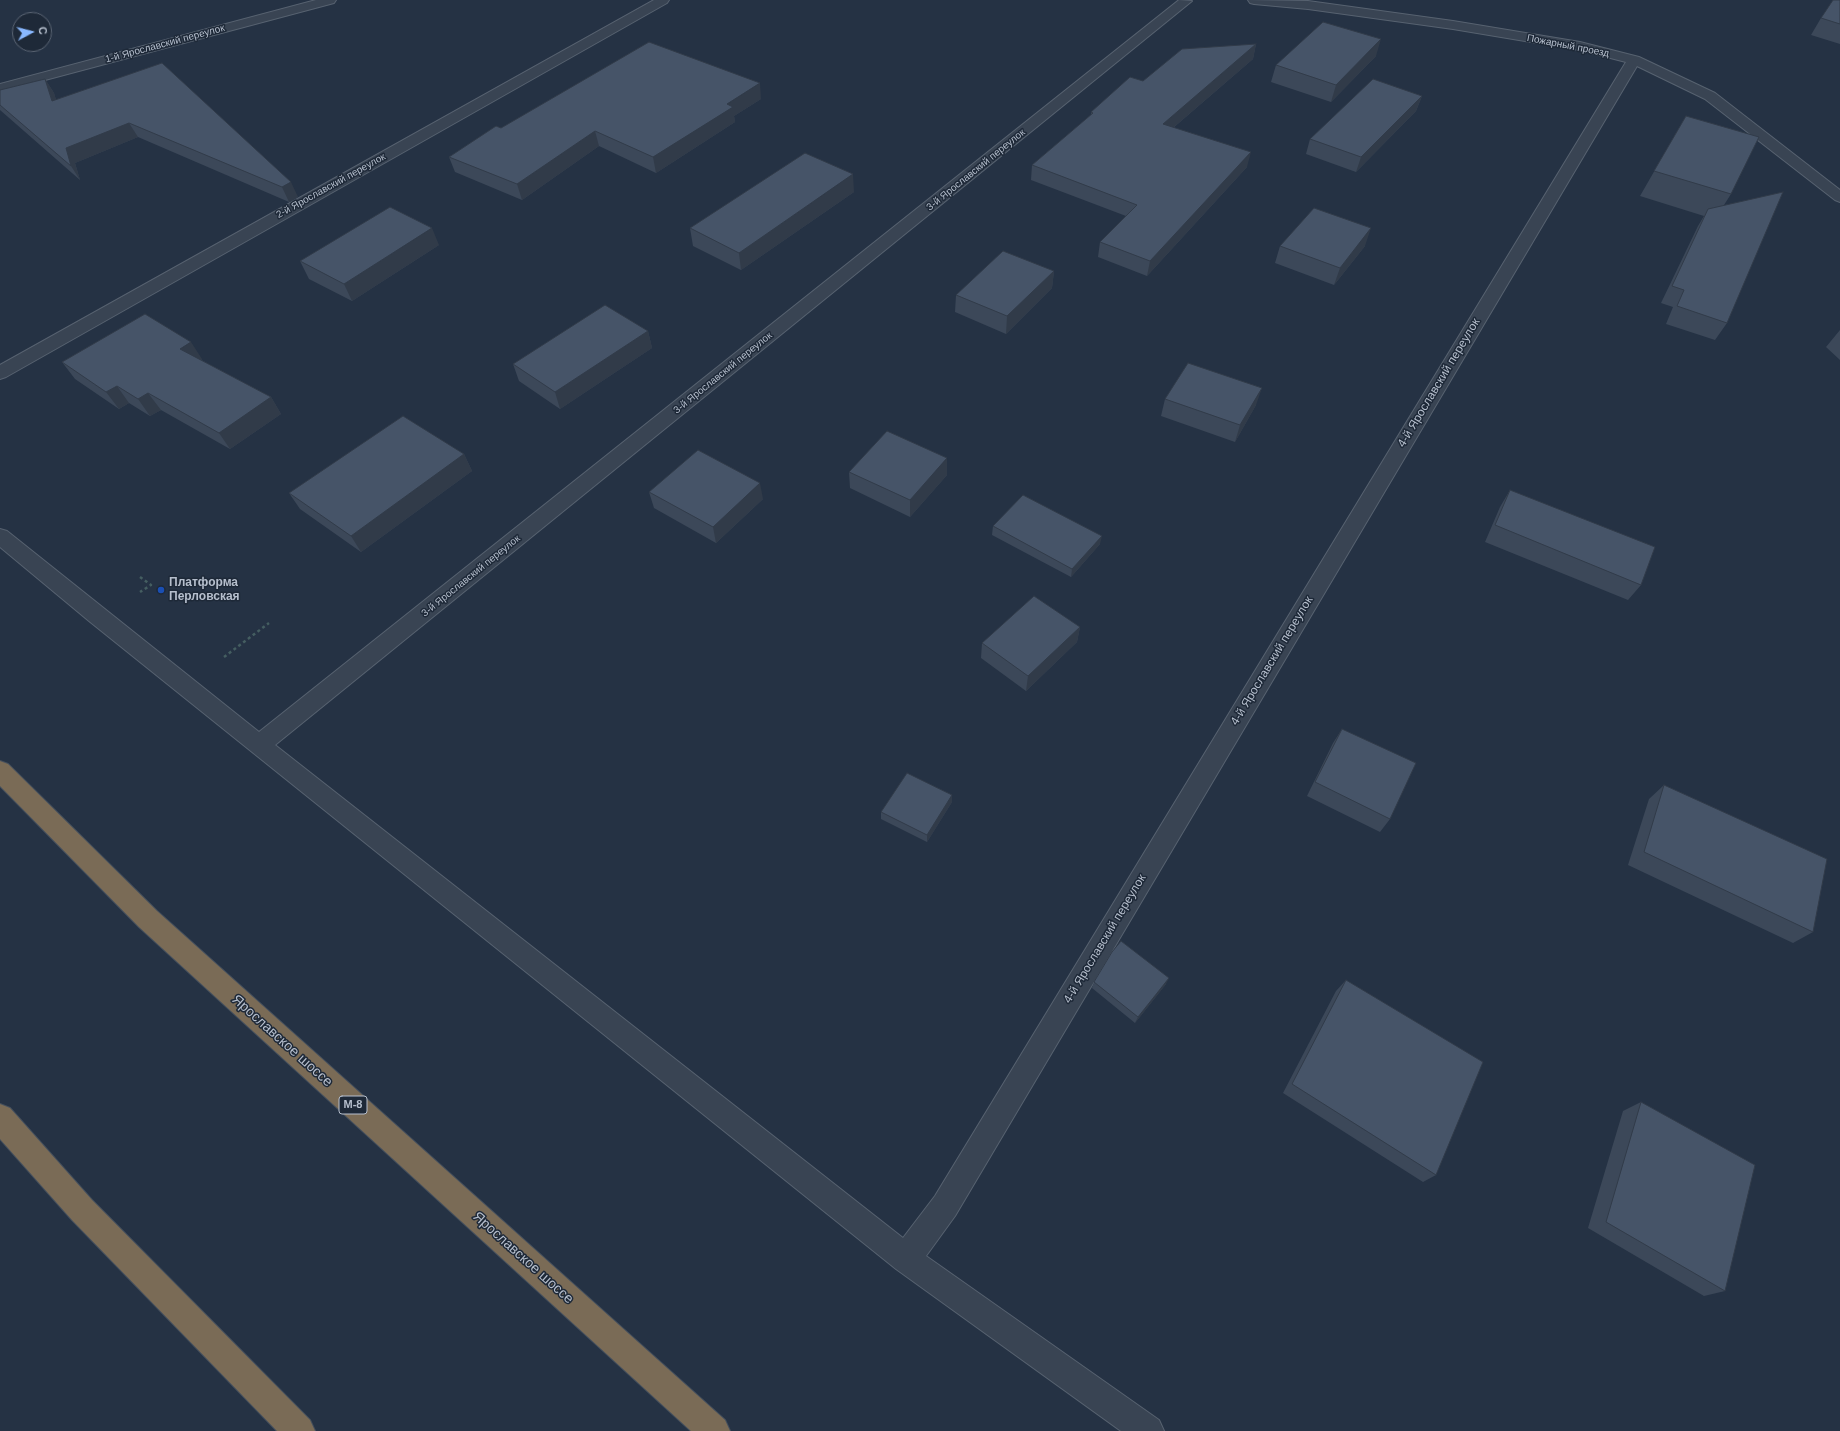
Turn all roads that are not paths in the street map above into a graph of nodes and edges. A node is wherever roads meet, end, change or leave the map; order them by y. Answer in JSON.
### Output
{"nodes":[{"id":1,"x":330,"y":0,"type":"edge"},
{"id":2,"x":663,"y":0,"type":"edge"},
{"id":3,"x":1185,"y":0,"type":"edge"},
{"id":4,"x":1254,"y":0,"type":"edge"},
{"id":5,"x":1312,"y":3,"type":"edge"},
{"id":6,"x":1634,"y":60,"type":"junction"},
{"id":7,"x":0,"y":88,"type":"edge"},
{"id":8,"x":1840,"y":198,"type":"edge"},
{"id":9,"x":0,"y":373,"type":"edge"},
{"id":10,"x":0,"y":536,"type":"edge"},
{"id":11,"x":260,"y":744,"type":"junction"},
{"id":12,"x":0,"y":771,"type":"edge"},
{"id":13,"x":0,"y":1118,"type":"edge"},
{"id":14,"x":906,"y":1259,"type":"junction"},
{"id":15,"x":299,"y":1431,"type":"edge"},
{"id":16,"x":714,"y":1431,"type":"edge"},
{"id":17,"x":1148,"y":1431,"type":"edge"}],
"edges":[{"from":1,"to":7,"type":"street","name":"1-й Ярославский переулок"},
{"from":2,"to":9,"type":"street","name":"2-й Ярославский переулок"},
{"from":3,"to":11,"type":"street","name":"3-й Ярославский переулок"},
{"from":4,"to":5,"type":"street","name":"Пожарный проезд"},
{"from":5,"to":6,"type":"street","name":"Пожарный проезд"},
{"from":6,"to":8,"type":"street","name":"Пожарный проезд"},
{"from":6,"to":14,"type":"street","name":"4-й Ярославский переулок"},
{"from":10,"to":11,"type":"street"},
{"from":11,"to":14,"type":"street"},
{"from":12,"to":16,"type":"highway","name":"Ярославское шоссе","number":"М-8"},
{"from":13,"to":15,"type":"highway"},
{"from":14,"to":17,"type":"street"}]}
